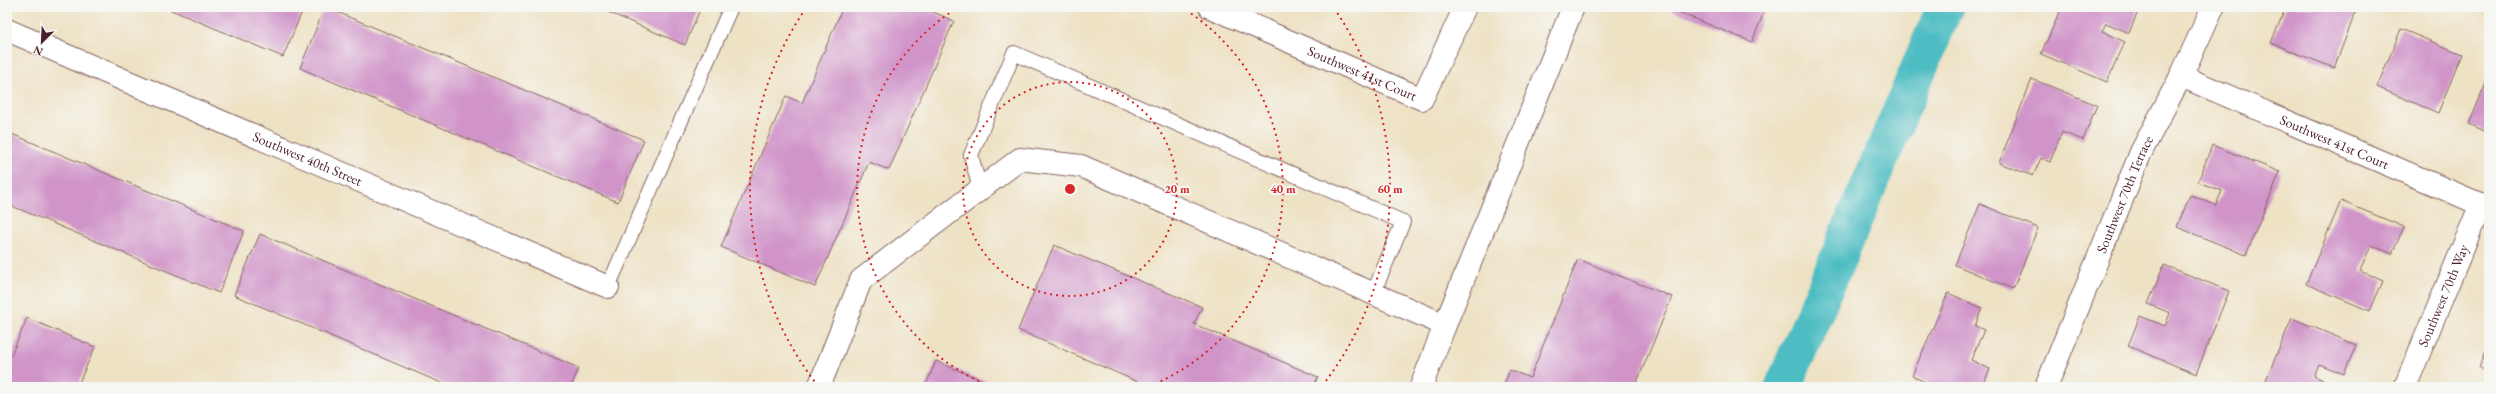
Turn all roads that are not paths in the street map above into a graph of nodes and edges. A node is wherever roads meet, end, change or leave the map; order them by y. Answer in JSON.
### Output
{"nodes":[{"id":1,"x":731,"y":7,"type":"edge"},
{"id":2,"x":1210,"y":7,"type":"edge"},
{"id":3,"x":1465,"y":7,"type":"edge"},
{"id":4,"x":1573,"y":7,"type":"edge"},
{"id":5,"x":2213,"y":7,"type":"edge"},
{"id":6,"x":7,"y":30,"type":"edge"},
{"id":7,"x":2181,"y":76,"type":"junction"},
{"id":8,"x":980,"y":189,"type":"junction"},
{"id":9,"x":2485,"y":206,"type":"edge"},
{"id":10,"x":608,"y":287,"type":"joint"},
{"id":11,"x":1373,"y":294,"type":"junction"},
{"id":12,"x":1445,"y":325,"type":"junction"},
{"id":13,"x":819,"y":387,"type":"edge"},
{"id":14,"x":1421,"y":387,"type":"edge"},
{"id":15,"x":2046,"y":387,"type":"edge"},
{"id":16,"x":2405,"y":387,"type":"edge"}],
"edges":[{"from":1,"to":10,"type":"lane"},
{"from":2,"to":3,"type":"street","name":"Southwest 41st Court"},
{"from":4,"to":12,"type":"street"},
{"from":5,"to":7,"type":"street","name":"Southwest 70th Terrace"},
{"from":6,"to":10,"type":"street","name":"Southwest 40th Street"},
{"from":7,"to":9,"type":"street","name":"Southwest 41st Court"},
{"from":7,"to":15,"type":"street","name":"Southwest 70th Terrace"},
{"from":8,"to":11,"type":"street"},
{"from":8,"to":11,"type":"lane"},
{"from":8,"to":13,"type":"street"},
{"from":9,"to":16,"type":"street","name":"Southwest 70th Way"},
{"from":11,"to":12,"type":"street"},
{"from":12,"to":14,"type":"street"}]}
